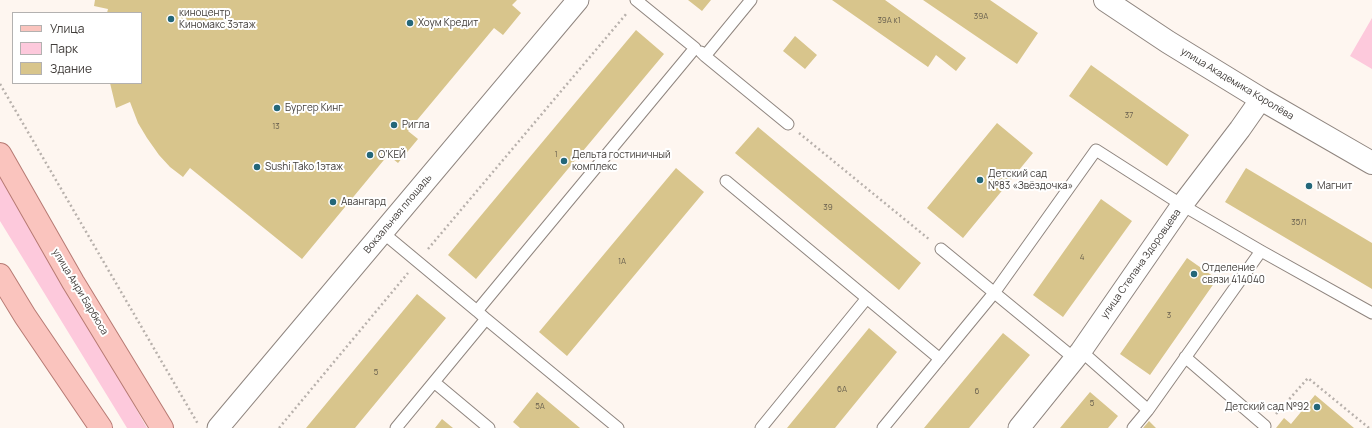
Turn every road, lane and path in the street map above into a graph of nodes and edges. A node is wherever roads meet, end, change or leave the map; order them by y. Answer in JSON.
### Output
{"nodes":[{"id":1,"x":578,"y":0,"type":"edge"},
{"id":2,"x":637,"y":0,"type":"edge"},
{"id":3,"x":751,"y":0,"type":"edge"},
{"id":4,"x":1105,"y":0,"type":"edge"},
{"id":5,"x":696,"y":48,"type":"junction"},
{"id":6,"x":705,"y":56,"type":"junction"},
{"id":7,"x":0,"y":84,"type":"edge"},
{"id":8,"x":1261,"y":99,"type":"junction"},
{"id":9,"x":788,"y":124,"type":"joint"},
{"id":10,"x":0,"y":154,"type":"edge"},
{"id":11,"x":1372,"y":162,"type":"edge"},
{"id":12,"x":726,"y":181,"type":"dead end"},
{"id":13,"x":1182,"y":205,"type":"junction"},
{"id":14,"x":382,"y":232,"type":"junction"},
{"id":15,"x":941,"y":250,"type":"joint"},
{"id":16,"x":1261,"y":251,"type":"junction"},
{"id":17,"x":418,"y":261,"type":"junction"},
{"id":18,"x":4,"y":287,"type":"edge"},
{"id":19,"x":994,"y":293,"type":"junction"},
{"id":20,"x":867,"y":298,"type":"junction"},
{"id":21,"x":477,"y":311,"type":"junction"},
{"id":22,"x":1372,"y":313,"type":"edge"},
{"id":23,"x":486,"y":318,"type":"junction"},
{"id":24,"x":1078,"y":355,"type":"junction"},
{"id":25,"x":1185,"y":358,"type":"junction"},
{"id":26,"x":940,"y":359,"type":"junction"},
{"id":27,"x":434,"y":382,"type":"junction"},
{"id":28,"x":1148,"y":410,"type":"junction"},
{"id":29,"x":1265,"y":426,"type":"joint"},
{"id":30,"x":101,"y":428,"type":"edge"},
{"id":31,"x":162,"y":428,"type":"edge"},
{"id":32,"x":200,"y":428,"type":"edge"},
{"id":33,"x":218,"y":428,"type":"edge"},
{"id":34,"x":279,"y":428,"type":"edge"},
{"id":35,"x":396,"y":428,"type":"edge"},
{"id":36,"x":489,"y":428,"type":"edge"},
{"id":37,"x":618,"y":428,"type":"edge"},
{"id":38,"x":760,"y":428,"type":"edge"},
{"id":39,"x":883,"y":428,"type":"edge"},
{"id":40,"x":1019,"y":428,"type":"edge"},
{"id":41,"x":1133,"y":428,"type":"edge"},
{"id":42,"x":1369,"y":428,"type":"edge"}],
"edges":[{"from":1,"to":14,"type":"street","name":"Вокзальная площадь"},
{"from":2,"to":5,"type":"lane"},
{"from":2,"to":17,"type":"path"},
{"from":3,"to":6,"type":"lane"},
{"from":4,"to":8,"type":"main road","name":"улица Академика Королёва"},
{"from":5,"to":6,"type":"lane"},
{"from":5,"to":21,"type":"lane"},
{"from":6,"to":9,"type":"lane"},
{"from":7,"to":32,"type":"path"},
{"from":8,"to":11,"type":"main road","name":"улица Академика Королёва"},
{"from":8,"to":13,"type":"street","name":"улица Степана Здоровцева"},
{"from":9,"to":15,"type":"path"},
{"from":10,"to":31,"type":"main road","name":"улица Анри Барбюса"},
{"from":12,"to":20,"type":"lane"},
{"from":13,"to":16,"type":"lane"},
{"from":13,"to":19,"type":"lane"},
{"from":13,"to":24,"type":"street","name":"улица Степана Здоровцева"},
{"from":14,"to":17,"type":"lane"},
{"from":14,"to":33,"type":"street","name":"Вокзальная площадь"},
{"from":15,"to":19,"type":"lane"},
{"from":16,"to":22,"type":"lane"},
{"from":16,"to":25,"type":"lane"},
{"from":17,"to":21,"type":"lane"},
{"from":17,"to":34,"type":"path"},
{"from":18,"to":30,"type":"main road"},
{"from":19,"to":24,"type":"lane"},
{"from":19,"to":26,"type":"lane"},
{"from":20,"to":26,"type":"lane"},
{"from":20,"to":38,"type":"lane"},
{"from":21,"to":23,"type":"lane"},
{"from":23,"to":27,"type":"lane"},
{"from":23,"to":37,"type":"lane"},
{"from":24,"to":28,"type":"lane"},
{"from":24,"to":40,"type":"street","name":"улица Степана Здоровцева"},
{"from":25,"to":28,"type":"lane"},
{"from":25,"to":29,"type":"lane"},
{"from":26,"to":39,"type":"lane"},
{"from":27,"to":35,"type":"lane"},
{"from":27,"to":36,"type":"lane"},
{"from":28,"to":41,"type":"lane"},
{"from":29,"to":42,"type":"path"}]}
